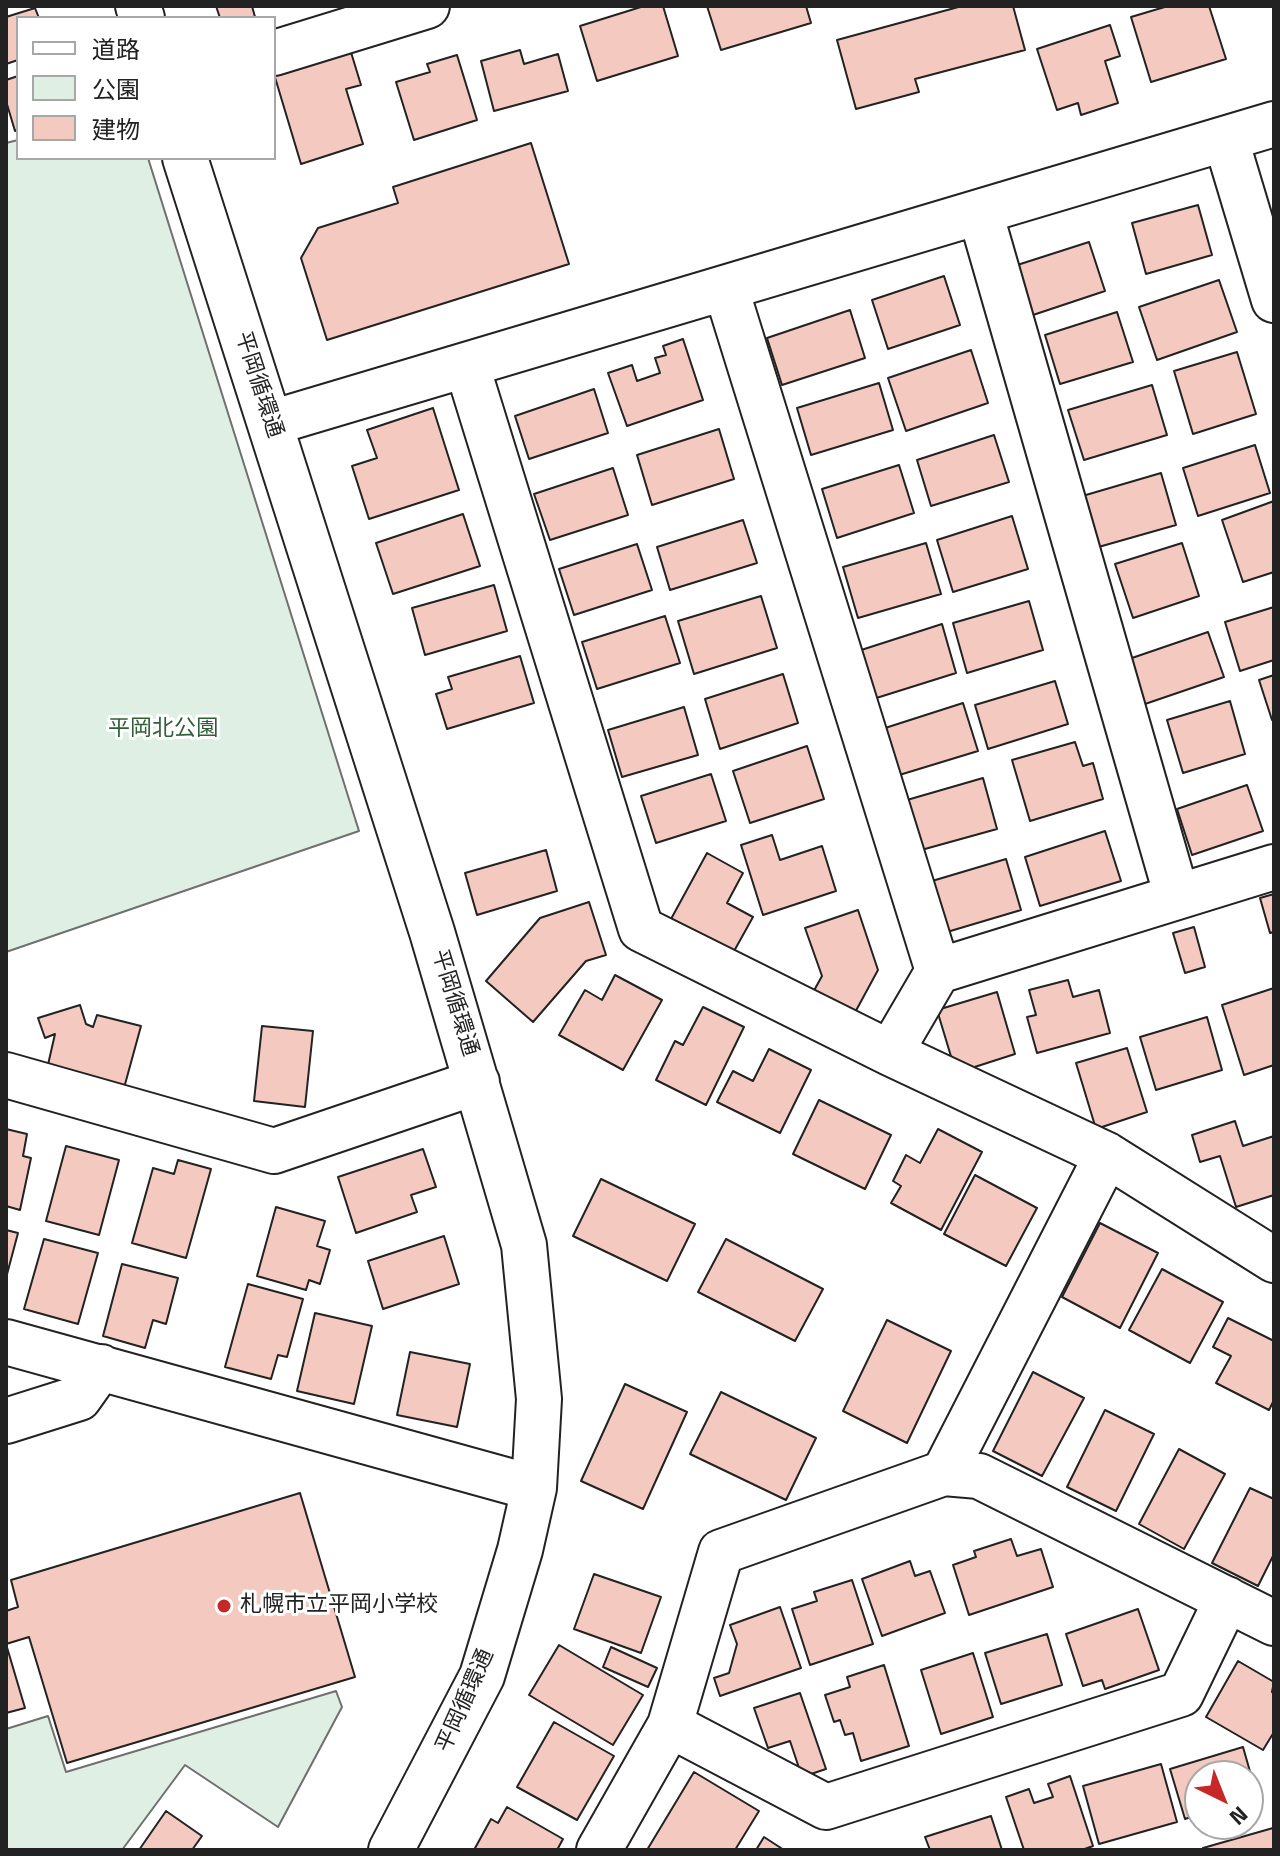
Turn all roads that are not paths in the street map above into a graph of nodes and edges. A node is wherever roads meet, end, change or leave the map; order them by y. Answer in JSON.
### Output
{"nodes":[{"id":1,"x":427,"y":6,"type":"edge"},
{"id":2,"x":276,"y":52,"type":"edge"},
{"id":3,"x":1274,"y":124,"type":"edge"},
{"id":4,"x":1226,"y":140,"type":"junction"},
{"id":5,"x":186,"y":160,"type":"edge"},
{"id":6,"x":980,"y":212,"type":"junction"},
{"id":7,"x":726,"y":289,"type":"junction"},
{"id":8,"x":1274,"y":300,"type":"edge"},
{"id":9,"x":467,"y":366,"type":"junction"},
{"id":10,"x":271,"y":423,"type":"junction"},
{"id":11,"x":1274,"y":867,"type":"edge"},
{"id":12,"x":1177,"y":897,"type":"junction"},
{"id":13,"x":938,"y":971,"type":"junction"},
{"id":14,"x":890,"y":1053,"type":"junction"},
{"id":15,"x":6,"y":1075,"type":"edge"},
{"id":16,"x":477,"y":1082,"type":"junction"},
{"id":17,"x":1107,"y":1155,"type":"junction"},
{"id":18,"x":1274,"y":1260,"type":"edge"},
{"id":19,"x":6,"y":1342,"type":"edge"},
{"id":20,"x":101,"y":1367,"type":"junction"},
{"id":21,"x":6,"y":1421,"type":"edge"},
{"id":22,"x":944,"y":1473,"type":"junction"},
{"id":23,"x":534,"y":1488,"type":"junction"},
{"id":24,"x":1227,"y":1599,"type":"junction"},
{"id":25,"x":1274,"y":1623,"type":"edge"},
{"id":26,"x":670,"y":1725,"type":"junction"},
{"id":27,"x":391,"y":1850,"type":"edge"},
{"id":28,"x":599,"y":1850,"type":"edge"}],
"edges":[{"from":1,"to":2,"type":"street"},
{"from":3,"to":4,"type":"street"},
{"from":4,"to":6,"type":"street"},
{"from":4,"to":8,"type":"street"},
{"from":5,"to":10,"type":"street","name":"平岡循環通"},
{"from":6,"to":7,"type":"street"},
{"from":6,"to":12,"type":"street"},
{"from":7,"to":9,"type":"street"},
{"from":7,"to":13,"type":"street"},
{"from":9,"to":10,"type":"street"},
{"from":9,"to":14,"type":"street"},
{"from":10,"to":16,"type":"street","name":"平岡循環通"},
{"from":11,"to":12,"type":"street"},
{"from":12,"to":13,"type":"street"},
{"from":13,"to":14,"type":"street"},
{"from":14,"to":17,"type":"street"},
{"from":15,"to":16,"type":"street"},
{"from":16,"to":23,"type":"street","name":"平岡循環通"},
{"from":17,"to":18,"type":"street"},
{"from":17,"to":22,"type":"street"},
{"from":19,"to":20,"type":"street"},
{"from":20,"to":21,"type":"street"},
{"from":20,"to":23,"type":"street"},
{"from":22,"to":24,"type":"street"},
{"from":22,"to":26,"type":"street"},
{"from":23,"to":27,"type":"street","name":"平岡循環通"},
{"from":24,"to":25,"type":"street"},
{"from":24,"to":26,"type":"street"},
{"from":26,"to":28,"type":"street"}]}
